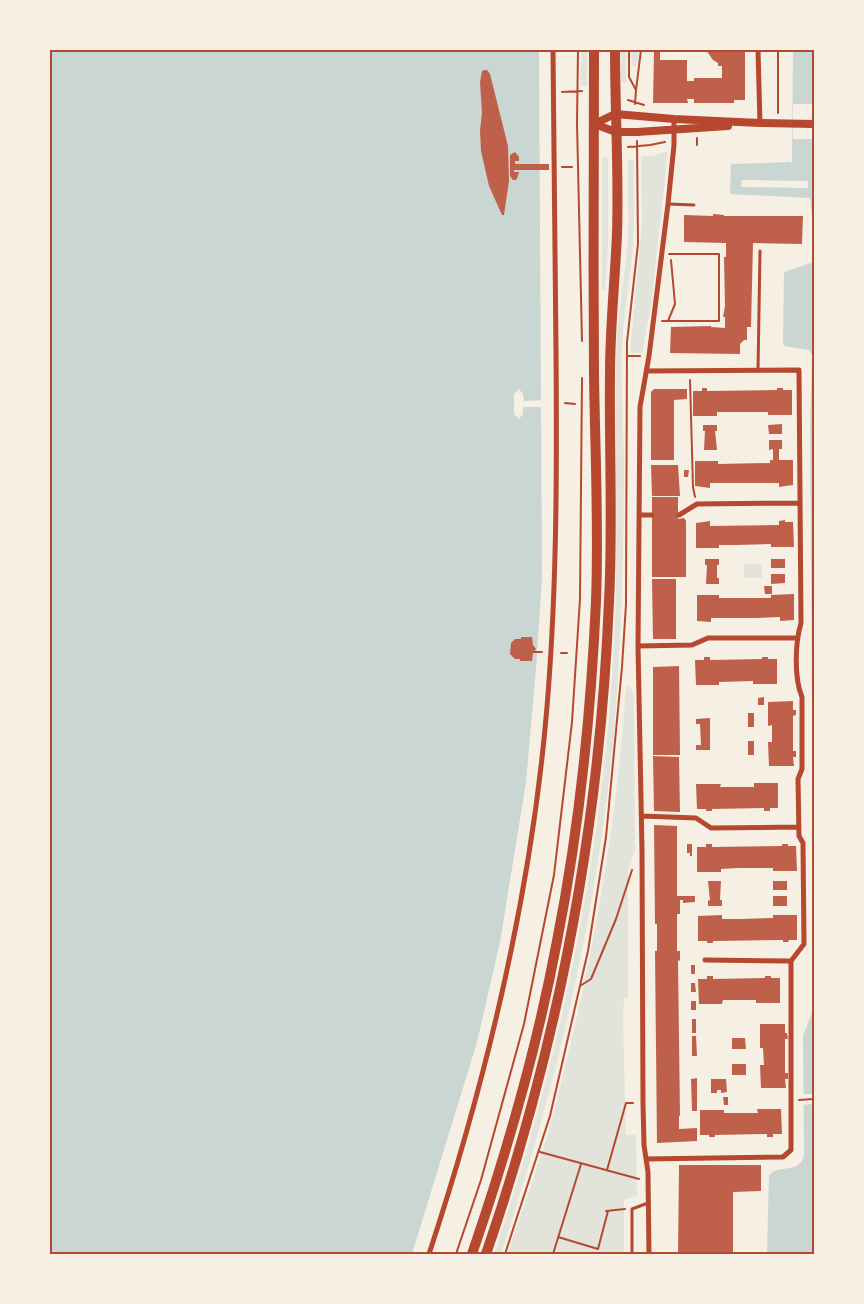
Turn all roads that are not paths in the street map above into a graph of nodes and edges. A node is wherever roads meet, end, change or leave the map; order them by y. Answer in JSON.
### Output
{"nodes":[{"id":1,"x":553,"y":50,"type":"edge"},
{"id":2,"x":594,"y":50,"type":"edge"},
{"id":3,"x":614,"y":50,"type":"edge"},
{"id":4,"x":758,"y":50,"type":"edge"},
{"id":5,"x":615,"y":114,"type":"junction"},
{"id":6,"x":674,"y":119,"type":"junction"},
{"id":7,"x":760,"y":123,"type":"junction"},
{"id":8,"x":594,"y":124,"type":"junction"},
{"id":9,"x":814,"y":124,"type":"edge"},
{"id":10,"x":674,"y":130,"type":"junction"},
{"id":11,"x":616,"y":132,"type":"junction"},
{"id":12,"x":668,"y":204,"type":"junction"},
{"id":13,"x":694,"y":205,"type":"dead end"},
{"id":14,"x":760,"y":251,"type":"dead end"},
{"id":15,"x":758,"y":370,"type":"junction"},
{"id":16,"x":647,"y":371,"type":"junction"},
{"id":17,"x":800,"y":502,"type":"junction"},
{"id":18,"x":640,"y":515,"type":"junction"},
{"id":19,"x":652,"y":515,"type":"dead end"},
{"id":20,"x":678,"y":515,"type":"dead end"},
{"id":21,"x":797,"y":638,"type":"junction"},
{"id":22,"x":638,"y":646,"type":"junction"},
{"id":23,"x":642,"y":816,"type":"junction"},
{"id":24,"x":799,"y":827,"type":"junction"},
{"id":25,"x":705,"y":960,"type":"dead end"},
{"id":26,"x":791,"y":961,"type":"junction"},
{"id":27,"x":646,"y":1158,"type":"junction"},
{"id":28,"x":648,"y":1203,"type":"junction"},
{"id":29,"x":429,"y":1254,"type":"edge"},
{"id":30,"x":472,"y":1254,"type":"edge"},
{"id":31,"x":486,"y":1254,"type":"edge"},
{"id":32,"x":632,"y":1254,"type":"edge"},
{"id":33,"x":649,"y":1254,"type":"edge"}],
"edges":[{"from":1,"to":29,"type":"street"},
{"from":2,"to":8,"type":"main road"},
{"from":3,"to":5,"type":"main road"},
{"from":4,"to":7,"type":"street"},
{"from":5,"to":6,"type":"street"},
{"from":5,"to":8,"type":"street"},
{"from":5,"to":11,"type":"main road"},
{"from":6,"to":7,"type":"street"},
{"from":6,"to":10,"type":"street"},
{"from":7,"to":9,"type":"street"},
{"from":7,"to":10,"type":"street"},
{"from":8,"to":11,"type":"street"},
{"from":8,"to":30,"type":"main road"},
{"from":10,"to":11,"type":"street"},
{"from":10,"to":12,"type":"street"},
{"from":11,"to":31,"type":"main road"},
{"from":12,"to":13,"type":"lane"},
{"from":12,"to":16,"type":"street"},
{"from":14,"to":15,"type":"lane"},
{"from":15,"to":16,"type":"street"},
{"from":15,"to":17,"type":"street"},
{"from":16,"to":18,"type":"street"},
{"from":17,"to":20,"type":"street"},
{"from":17,"to":21,"type":"street"},
{"from":18,"to":19,"type":"street"},
{"from":18,"to":22,"type":"street"},
{"from":21,"to":22,"type":"street"},
{"from":21,"to":24,"type":"street"},
{"from":22,"to":23,"type":"street"},
{"from":23,"to":24,"type":"street"},
{"from":23,"to":27,"type":"street"},
{"from":24,"to":26,"type":"street"},
{"from":25,"to":26,"type":"street"},
{"from":26,"to":27,"type":"street"},
{"from":27,"to":28,"type":"street"},
{"from":28,"to":32,"type":"lane"},
{"from":28,"to":33,"type":"street"}]}
